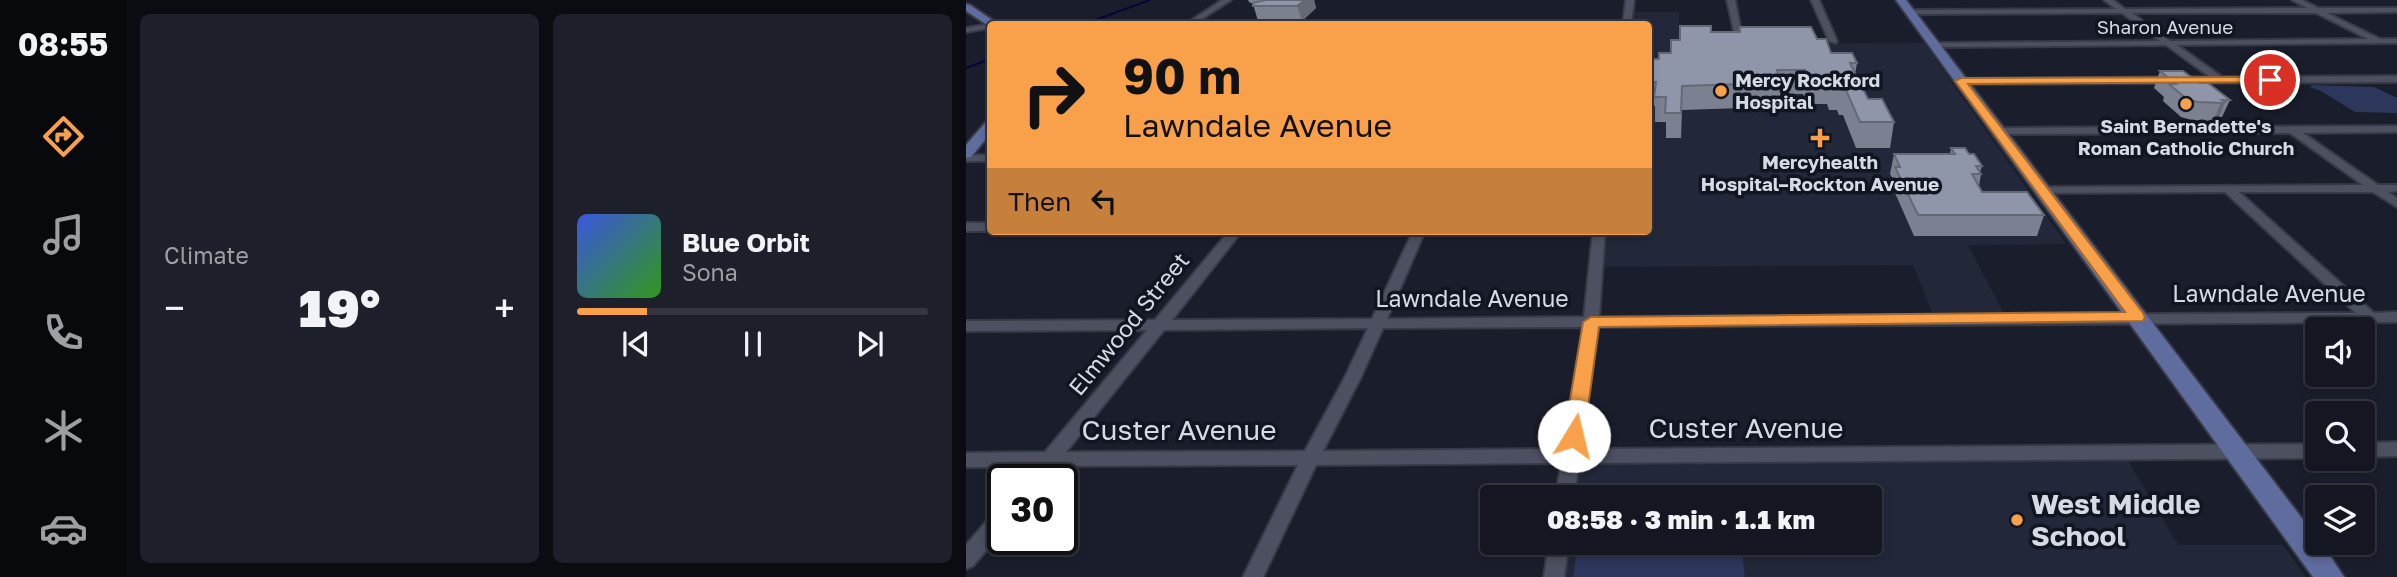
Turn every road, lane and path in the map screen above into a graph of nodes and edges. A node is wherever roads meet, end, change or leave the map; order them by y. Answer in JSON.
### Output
{"nodes":[{"id":1,"x":1227,"y":0,"type":"edge"},
{"id":2,"x":1630,"y":0,"type":"edge"},
{"id":3,"x":1731,"y":0,"type":"edge"},
{"id":4,"x":1815,"y":0,"type":"edge"},
{"id":5,"x":2108,"y":0,"type":"edge"},
{"id":6,"x":2296,"y":0,"type":"edge"},
{"id":7,"x":1906,"y":6,"type":"edge"},
{"id":8,"x":966,"y":7,"type":"edge"},
{"id":9,"x":2317,"y":10,"type":"junction"},
{"id":10,"x":2397,"y":10,"type":"edge"},
{"id":11,"x":2123,"y":11,"type":"junction"},
{"id":12,"x":987,"y":21,"type":"edge"},
{"id":13,"x":1195,"y":21,"type":"edge"},
{"id":14,"x":1627,"y":21,"type":"edge"},
{"id":15,"x":987,"y":24,"type":"edge"},
{"id":16,"x":966,"y":29,"type":"edge"},
{"id":17,"x":1833,"y":41,"type":"dead end"},
{"id":18,"x":2380,"y":41,"type":"junction"},
{"id":19,"x":2397,"y":41,"type":"edge"},
{"id":20,"x":2167,"y":42,"type":"junction"},
{"id":21,"x":1934,"y":45,"type":"junction"},
{"id":22,"x":1741,"y":46,"type":"edge"},
{"id":23,"x":2397,"y":50,"type":"edge"},
{"id":24,"x":2397,"y":79,"type":"edge"},
{"id":25,"x":2220,"y":80,"type":"junction"},
{"id":26,"x":1961,"y":81,"type":"junction"},
{"id":27,"x":2397,"y":129,"type":"edge"},
{"id":28,"x":987,"y":130,"type":"edge"},
{"id":29,"x":2292,"y":130,"type":"junction"},
{"id":30,"x":1998,"y":131,"type":"junction"},
{"id":31,"x":966,"y":156,"type":"edge"},
{"id":32,"x":987,"y":158,"type":"edge"},
{"id":33,"x":2375,"y":188,"type":"junction"},
{"id":34,"x":2397,"y":188,"type":"edge"},
{"id":35,"x":2228,"y":189,"type":"junction"},
{"id":36,"x":2041,"y":190,"type":"junction"},
{"id":37,"x":2397,"y":203,"type":"edge"},
{"id":38,"x":966,"y":227,"type":"edge"},
{"id":39,"x":987,"y":227,"type":"edge"},
{"id":40,"x":1233,"y":235,"type":"edge"},
{"id":41,"x":1417,"y":235,"type":"edge"},
{"id":42,"x":1599,"y":235,"type":"edge"},
{"id":43,"x":2137,"y":317,"type":"junction"},
{"id":44,"x":2305,"y":317,"type":"edge"},
{"id":45,"x":2370,"y":317,"type":"edge"},
{"id":46,"x":2375,"y":317,"type":"edge"},
{"id":47,"x":2397,"y":317,"type":"edge"},
{"id":48,"x":1377,"y":322,"type":"junction"},
{"id":49,"x":1591,"y":322,"type":"junction"},
{"id":50,"x":1160,"y":324,"type":"junction"},
{"id":51,"x":966,"y":326,"type":"edge"},
{"id":52,"x":2397,"y":449,"type":"edge"},
{"id":53,"x":2375,"y":450,"type":"edge"},
{"id":54,"x":2305,"y":451,"type":"edge"},
{"id":55,"x":2237,"y":453,"type":"junction"},
{"id":56,"x":1570,"y":457,"type":"junction"},
{"id":57,"x":1310,"y":458,"type":"junction"},
{"id":58,"x":1050,"y":459,"type":"junction"},
{"id":59,"x":966,"y":460,"type":"edge"},
{"id":60,"x":1046,"y":464,"type":"edge"},
{"id":61,"x":1566,"y":485,"type":"edge"},
{"id":62,"x":987,"y":535,"type":"edge"},
{"id":63,"x":1557,"y":555,"type":"edge"},
{"id":64,"x":966,"y":561,"type":"edge"},
{"id":65,"x":1253,"y":577,"type":"edge"},
{"id":66,"x":1554,"y":577,"type":"edge"},
{"id":67,"x":2330,"y":577,"type":"edge"}],
"edges":[{"from":1,"to":13,"type":"street"},
{"from":2,"to":14,"type":"street"},
{"from":3,"to":22,"type":"street"},
{"from":4,"to":17,"type":"street"},
{"from":5,"to":11,"type":"street"},
{"from":6,"to":9,"type":"street"},
{"from":7,"to":11,"type":"street"},
{"from":7,"to":21,"type":"main road"},
{"from":8,"to":12,"type":"main road"},
{"from":9,"to":10,"type":"street"},
{"from":9,"to":11,"type":"street"},
{"from":9,"to":18,"type":"street"},
{"from":11,"to":20,"type":"street"},
{"from":15,"to":16,"type":"street"},
{"from":18,"to":19,"type":"street","name":"Sharon Avenue"},
{"from":18,"to":20,"type":"street","name":"Sharon Avenue"},
{"from":18,"to":23,"type":"street"},
{"from":20,"to":21,"type":"street","name":"Sharon Avenue"},
{"from":20,"to":25,"type":"street"},
{"from":21,"to":26,"type":"main road"},
{"from":24,"to":25,"type":"street"},
{"from":25,"to":26,"type":"street"},
{"from":26,"to":30,"type":"main road"},
{"from":27,"to":29,"type":"street"},
{"from":28,"to":31,"type":"main road"},
{"from":29,"to":30,"type":"street"},
{"from":29,"to":33,"type":"street"},
{"from":30,"to":36,"type":"main road"},
{"from":31,"to":32,"type":"street"},
{"from":33,"to":34,"type":"street"},
{"from":33,"to":35,"type":"street"},
{"from":33,"to":37,"type":"street"},
{"from":35,"to":36,"type":"street"},
{"from":35,"to":45,"type":"street"},
{"from":36,"to":43,"type":"main road"},
{"from":38,"to":39,"type":"street"},
{"from":40,"to":50,"type":"street","name":"Elmwood Street"},
{"from":41,"to":48,"type":"street"},
{"from":42,"to":49,"type":"street"},
{"from":43,"to":44,"type":"street","name":"Lawndale Avenue"},
{"from":43,"to":49,"type":"street","name":"Lawndale Avenue"},
{"from":43,"to":55,"type":"main road"},
{"from":46,"to":47,"type":"street","name":"Lawndale Avenue"},
{"from":48,"to":49,"type":"street","name":"Lawndale Avenue"},
{"from":48,"to":50,"type":"street","name":"Lawndale Avenue"},
{"from":48,"to":57,"type":"street"},
{"from":49,"to":56,"type":"street"},
{"from":50,"to":51,"type":"street","name":"Lawndale Avenue"},
{"from":50,"to":58,"type":"street","name":"Elmwood Street"},
{"from":52,"to":53,"type":"street"},
{"from":54,"to":55,"type":"street","name":"Custer Avenue"},
{"from":55,"to":56,"type":"street","name":"Custer Avenue"},
{"from":55,"to":67,"type":"main road"},
{"from":56,"to":57,"type":"street","name":"Custer Avenue"},
{"from":56,"to":61,"type":"street"},
{"from":57,"to":58,"type":"street","name":"Custer Avenue"},
{"from":57,"to":65,"type":"street"},
{"from":58,"to":59,"type":"street","name":"Custer Avenue"},
{"from":58,"to":60,"type":"street","name":"Elmwood Street"},
{"from":62,"to":64,"type":"street"},
{"from":63,"to":66,"type":"street"}]}
